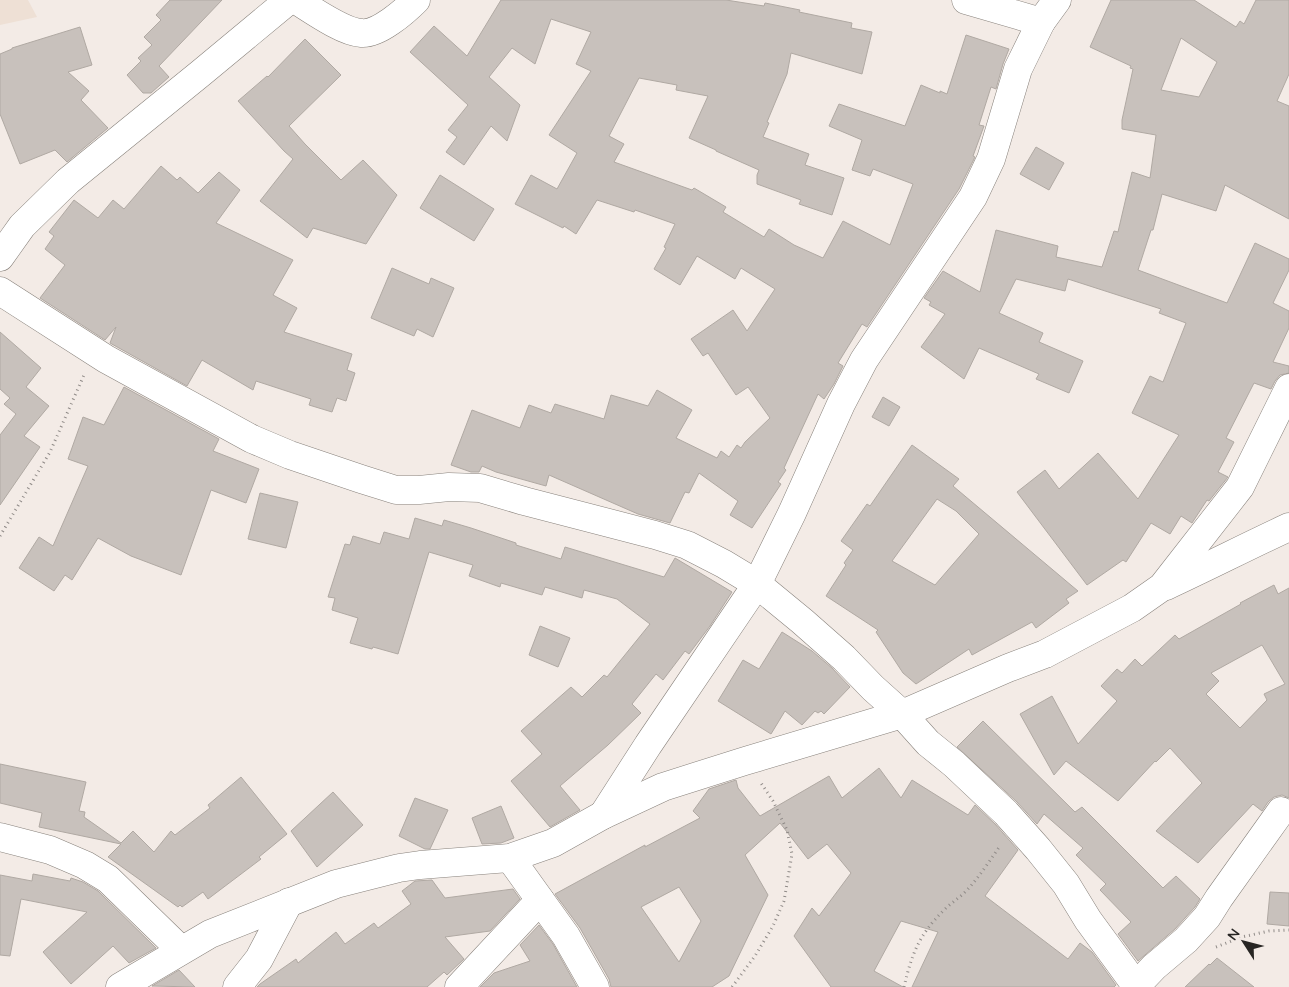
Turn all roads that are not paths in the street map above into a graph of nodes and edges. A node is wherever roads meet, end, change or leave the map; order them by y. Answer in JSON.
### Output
{"nodes":[{"id":1,"x":289,"y":0,"type":"edge"},
{"id":2,"x":296,"y":0,"type":"edge"},
{"id":3,"x":416,"y":0,"type":"edge"},
{"id":4,"x":966,"y":0,"type":"edge"},
{"id":5,"x":1057,"y":0,"type":"edge"},
{"id":6,"x":1041,"y":22,"type":"junction"},
{"id":7,"x":11,"y":230,"type":"edge"},
{"id":8,"x":0,"y":257,"type":"edge"},
{"id":9,"x":0,"y":291,"type":"edge"},
{"id":10,"x":1289,"y":388,"type":"edge"},
{"id":11,"x":1289,"y":527,"type":"edge"},
{"id":12,"x":756,"y":584,"type":"junction"},
{"id":13,"x":1162,"y":587,"type":"junction"},
{"id":14,"x":902,"y":714,"type":"junction"},
{"id":15,"x":1281,"y":811,"type":"dead end"},
{"id":16,"x":603,"y":815,"type":"junction"},
{"id":17,"x":0,"y":836,"type":"edge"},
{"id":18,"x":510,"y":858,"type":"junction"},
{"id":19,"x":540,"y":900,"type":"junction"},
{"id":20,"x":289,"y":902,"type":"junction"},
{"id":21,"x":181,"y":950,"type":"junction"},
{"id":22,"x":1136,"y":986,"type":"edge"},
{"id":23,"x":120,"y":987,"type":"edge"},
{"id":24,"x":237,"y":987,"type":"edge"},
{"id":25,"x":459,"y":987,"type":"edge"},
{"id":26,"x":595,"y":987,"type":"edge"}],
"edges":[{"from":1,"to":7,"type":"street"},
{"from":2,"to":3,"type":"street"},
{"from":4,"to":6,"type":"street"},
{"from":5,"to":6,"type":"street"},
{"from":6,"to":12,"type":"street"},
{"from":7,"to":8,"type":"street"},
{"from":9,"to":12,"type":"street"},
{"from":10,"to":13,"type":"street"},
{"from":11,"to":13,"type":"street"},
{"from":12,"to":14,"type":"street"},
{"from":12,"to":16,"type":"street"},
{"from":13,"to":14,"type":"street"},
{"from":14,"to":16,"type":"street"},
{"from":14,"to":22,"type":"street"},
{"from":15,"to":22,"type":"street"},
{"from":16,"to":18,"type":"street"},
{"from":17,"to":21,"type":"street"},
{"from":18,"to":19,"type":"street"},
{"from":18,"to":20,"type":"street"},
{"from":19,"to":25,"type":"street"},
{"from":19,"to":26,"type":"street"},
{"from":20,"to":21,"type":"street"},
{"from":20,"to":24,"type":"street"},
{"from":21,"to":23,"type":"street"}]}
